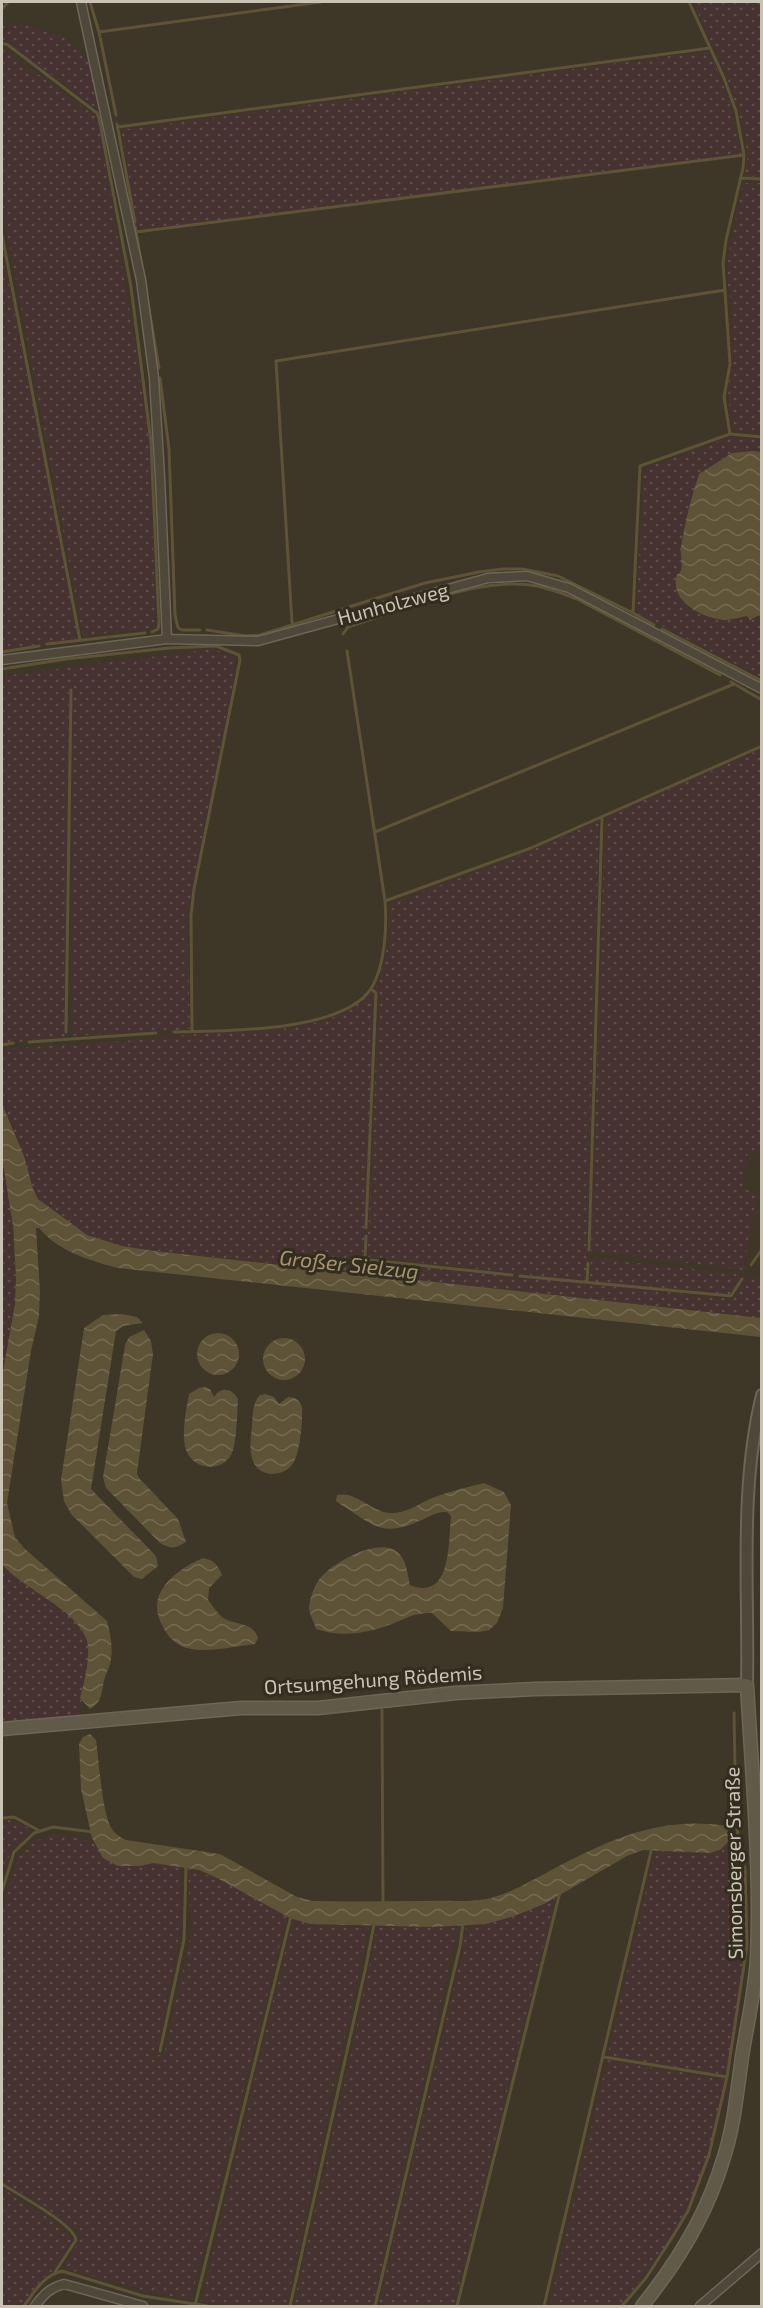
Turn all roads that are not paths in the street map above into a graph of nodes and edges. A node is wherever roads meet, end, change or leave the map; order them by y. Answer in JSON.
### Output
{"nodes":[{"id":1,"x":81,"y":2,"type":"edge"},
{"id":2,"x":167,"y":639,"type":"junction"},
{"id":3,"x":2,"y":660,"type":"edge"},
{"id":4,"x":762,"y":689,"type":"edge"},
{"id":5,"x":762,"y":1395,"type":"edge"},
{"id":6,"x":747,"y":1685,"type":"junction"},
{"id":7,"x":2,"y":1729,"type":"edge"},
{"id":8,"x":762,"y":2253,"type":"edge"},
{"id":9,"x":35,"y":2307,"type":"edge"},
{"id":10,"x":143,"y":2307,"type":"edge"},
{"id":11,"x":642,"y":2307,"type":"edge"},
{"id":12,"x":700,"y":2307,"type":"edge"}],
"edges":[{"from":1,"to":2,"type":"street"},
{"from":2,"to":3,"type":"street","name":"Hunholzweg"},
{"from":2,"to":4,"type":"street","name":"Hunholzweg"},
{"from":5,"to":6,"type":"street","name":"Simonsberger Straße"},
{"from":6,"to":7,"type":"main road","name":"Ortsumgehung Rödemis"},
{"from":6,"to":11,"type":"main road","name":"Simonsberger Straße"},
{"from":8,"to":12,"type":"street"},
{"from":9,"to":10,"type":"street"}]}
